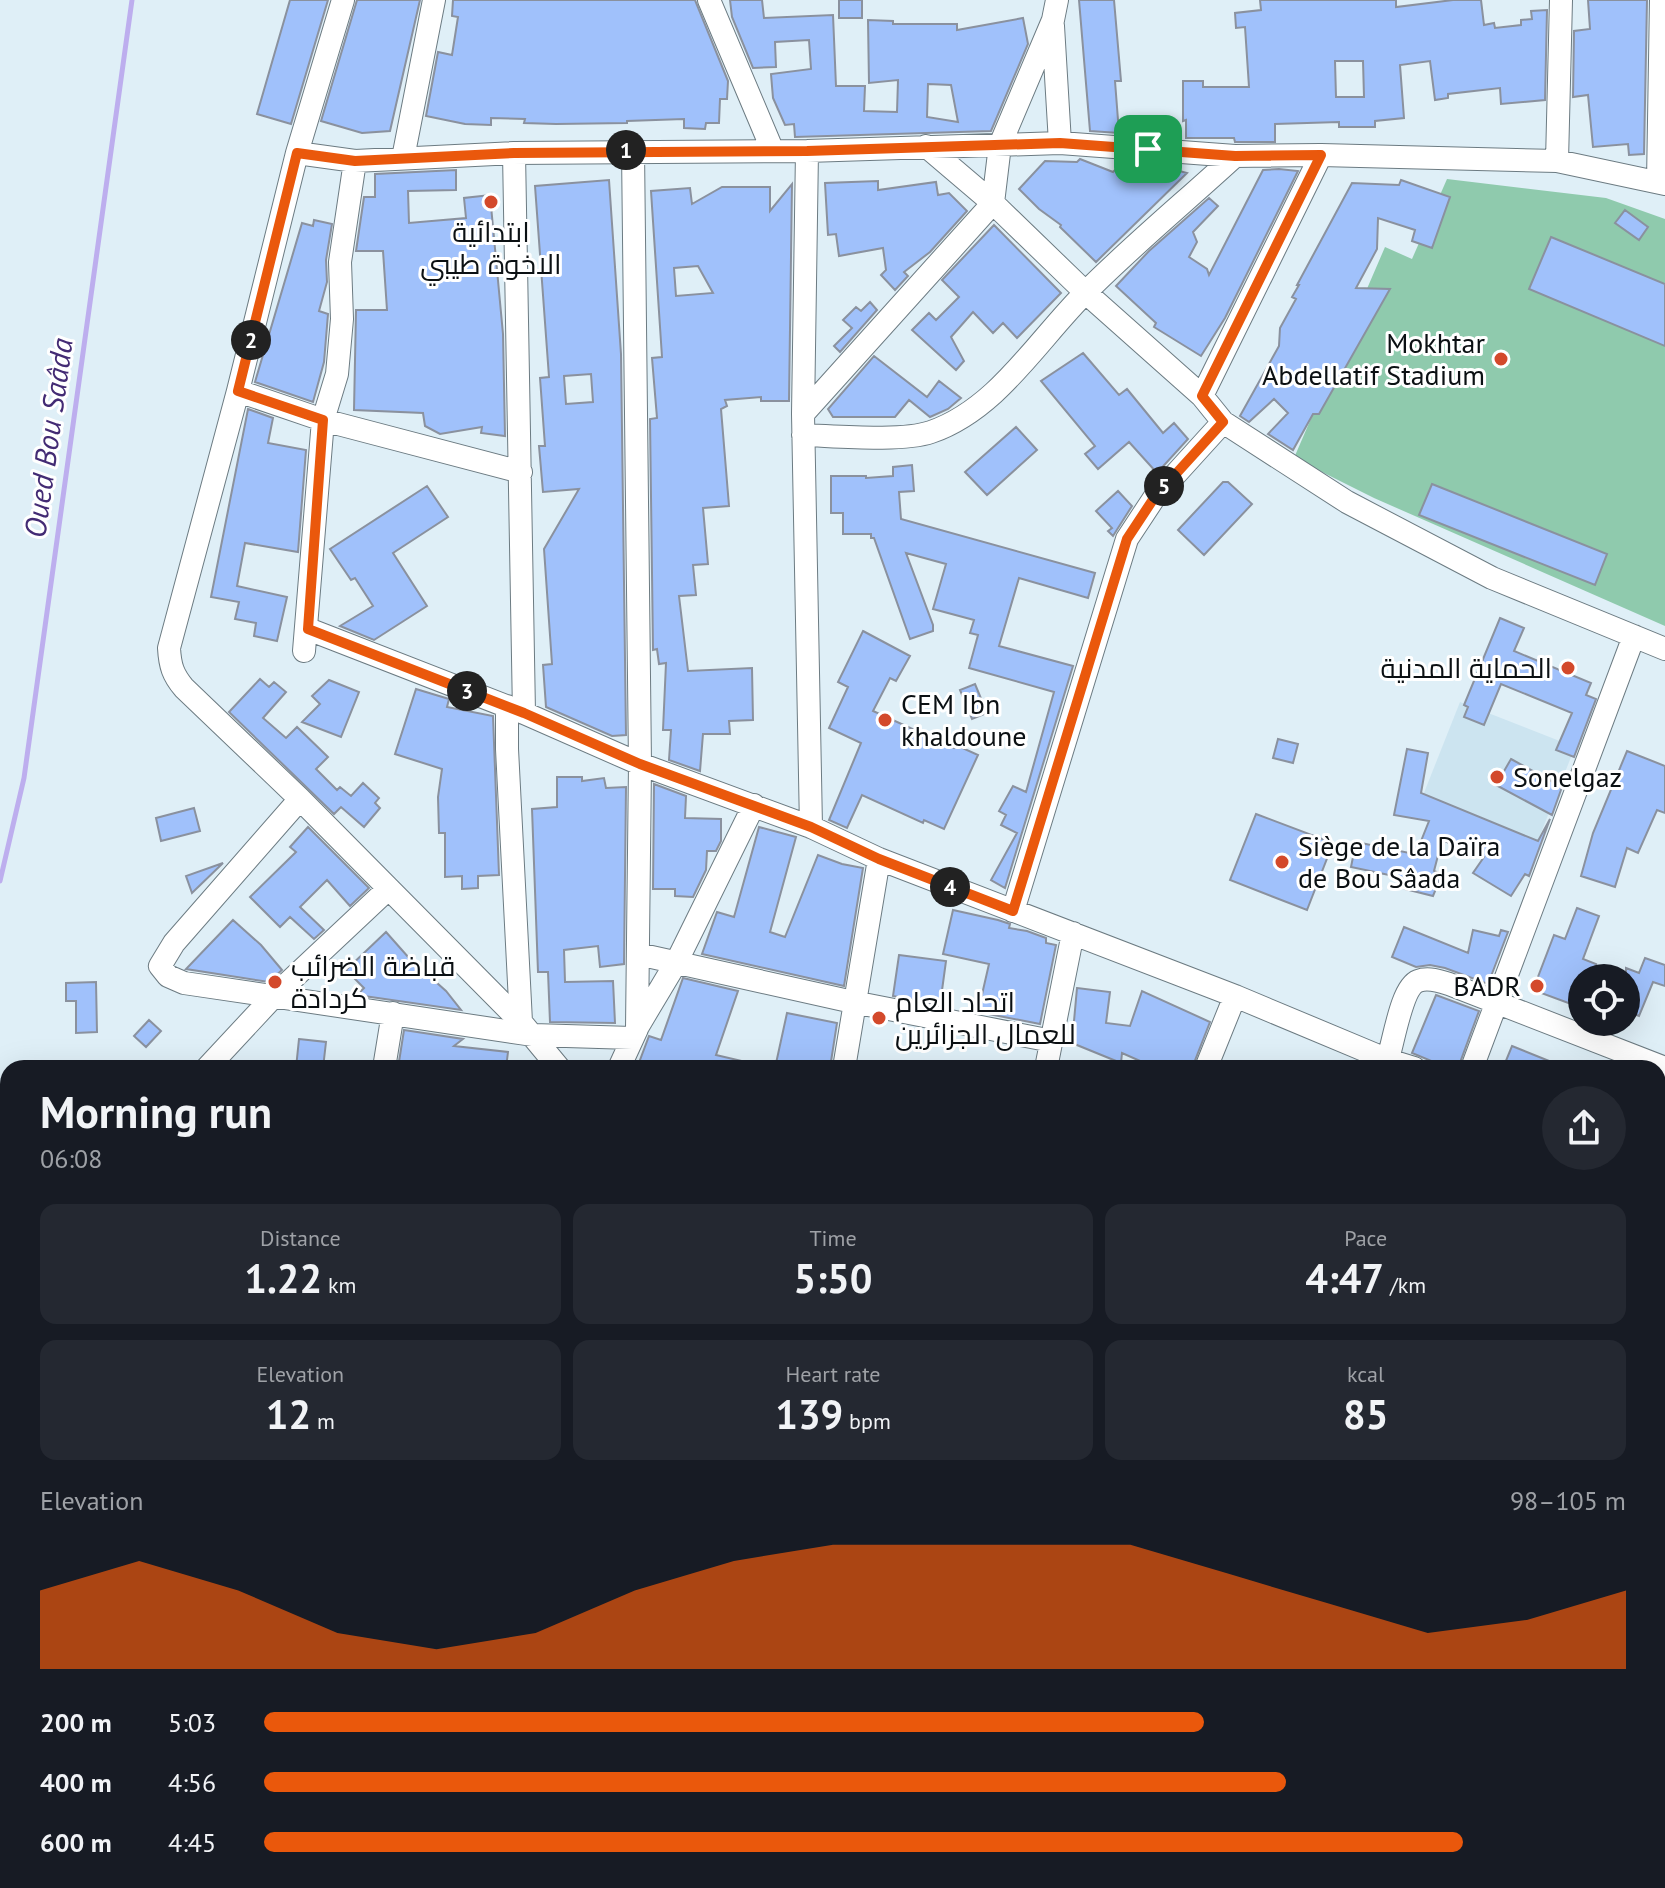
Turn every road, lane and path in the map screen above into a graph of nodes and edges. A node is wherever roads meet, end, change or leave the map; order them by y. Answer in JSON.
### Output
{"nodes":[{"id":1,"x":343,"y":0,"type":"edge"},
{"id":2,"x":434,"y":0,"type":"edge"},
{"id":3,"x":709,"y":0,"type":"edge"},
{"id":4,"x":1561,"y":0,"type":"edge"},
{"id":5,"x":1661,"y":0,"type":"edge"},
{"id":6,"x":1055,"y":10,"type":"edge"},
{"id":7,"x":1060,"y":143,"type":"junction"},
{"id":8,"x":1000,"y":145,"type":"junction"},
{"id":9,"x":926,"y":146,"type":"junction"},
{"id":10,"x":772,"y":149,"type":"junction"},
{"id":11,"x":633,"y":150,"type":"junction"},
{"id":12,"x":807,"y":151,"type":"junction"},
{"id":13,"x":297,"y":153,"type":"junction"},
{"id":14,"x":514,"y":153,"type":"junction"},
{"id":15,"x":1321,"y":155,"type":"junction"},
{"id":16,"x":1235,"y":156,"type":"junction"},
{"id":17,"x":403,"y":158,"type":"junction"},
{"id":18,"x":355,"y":161,"type":"junction"},
{"id":19,"x":1557,"y":161,"type":"junction"},
{"id":20,"x":1662,"y":183,"type":"edge"},
{"id":21,"x":993,"y":203,"type":"junction"},
{"id":22,"x":1085,"y":292,"type":"junction"},
{"id":23,"x":238,"y":391,"type":"junction"},
{"id":24,"x":1202,"y":396,"type":"junction"},
{"id":25,"x":323,"y":420,"type":"junction"},
{"id":26,"x":1223,"y":422,"type":"junction"},
{"id":27,"x":803,"y":424,"type":"junction"},
{"id":28,"x":521,"y":472,"type":"junction"},
{"id":29,"x":1634,"y":636,"type":"junction"},
{"id":30,"x":1665,"y":649,"type":"edge"},
{"id":31,"x":515,"y":710,"type":"junction"},
{"id":32,"x":640,"y":764,"type":"junction"},
{"id":33,"x":300,"y":799,"type":"junction"},
{"id":34,"x":754,"y":805,"type":"junction"},
{"id":35,"x":811,"y":827,"type":"junction"},
{"id":36,"x":879,"y":859,"type":"junction"},
{"id":37,"x":388,"y":889,"type":"junction"},
{"id":38,"x":1013,"y":911,"type":"junction"},
{"id":39,"x":1073,"y":933,"type":"junction"},
{"id":40,"x":638,"y":954,"type":"junction"},
{"id":41,"x":677,"y":961,"type":"junction"},
{"id":42,"x":274,"y":996,"type":"junction"},
{"id":43,"x":1235,"y":996,"type":"junction"},
{"id":44,"x":853,"y":1002,"type":"junction"},
{"id":45,"x":1495,"y":1002,"type":"junction"},
{"id":46,"x":393,"y":1013,"type":"junction"},
{"id":47,"x":527,"y":1028,"type":"junction"},
{"id":48,"x":634,"y":1033,"type":"junction"},
{"id":49,"x":1052,"y":1041,"type":"junction"},
{"id":50,"x":214,"y":1060,"type":"edge"},
{"id":51,"x":385,"y":1060,"type":"edge"},
{"id":52,"x":553,"y":1060,"type":"edge"},
{"id":53,"x":622,"y":1060,"type":"edge"},
{"id":54,"x":845,"y":1060,"type":"edge"},
{"id":55,"x":1048,"y":1060,"type":"edge"},
{"id":56,"x":1209,"y":1060,"type":"edge"},
{"id":57,"x":1378,"y":1060,"type":"edge"},
{"id":58,"x":1388,"y":1060,"type":"edge"},
{"id":59,"x":1475,"y":1060,"type":"edge"},
{"id":60,"x":1644,"y":1060,"type":"edge"}],
"edges":[{"from":1,"to":13,"type":"street"},
{"from":2,"to":17,"type":"street"},
{"from":3,"to":10,"type":"street"},
{"from":4,"to":19,"type":"street"},
{"from":5,"to":20,"type":"street"},
{"from":6,"to":7,"type":"street"},
{"from":6,"to":8,"type":"street"},
{"from":7,"to":8,"type":"street"},
{"from":7,"to":16,"type":"street"},
{"from":8,"to":9,"type":"street"},
{"from":8,"to":21,"type":"street"},
{"from":9,"to":12,"type":"street"},
{"from":9,"to":21,"type":"street"},
{"from":10,"to":11,"type":"street"},
{"from":10,"to":12,"type":"street"},
{"from":11,"to":14,"type":"street"},
{"from":11,"to":32,"type":"street"},
{"from":12,"to":27,"type":"street"},
{"from":13,"to":18,"type":"street"},
{"from":13,"to":23,"type":"street"},
{"from":14,"to":17,"type":"street"},
{"from":14,"to":28,"type":"street"},
{"from":15,"to":16,"type":"street"},
{"from":15,"to":19,"type":"street"},
{"from":15,"to":24,"type":"street"},
{"from":16,"to":22,"type":"street"},
{"from":17,"to":18,"type":"street"},
{"from":18,"to":25,"type":"street"},
{"from":19,"to":20,"type":"street"},
{"from":21,"to":22,"type":"street"},
{"from":21,"to":27,"type":"street"},
{"from":22,"to":24,"type":"street"},
{"from":22,"to":27,"type":"street"},
{"from":23,"to":25,"type":"street"},
{"from":23,"to":33,"type":"street"},
{"from":24,"to":26,"type":"street"},
{"from":25,"to":28,"type":"street"},
{"from":25,"to":31,"type":"street"},
{"from":26,"to":29,"type":"street"},
{"from":26,"to":38,"type":"street"},
{"from":27,"to":35,"type":"street"},
{"from":28,"to":31,"type":"street"},
{"from":29,"to":30,"type":"street"},
{"from":29,"to":45,"type":"street"},
{"from":31,"to":32,"type":"street"},
{"from":31,"to":47,"type":"street"},
{"from":32,"to":34,"type":"street"},
{"from":32,"to":40,"type":"street"},
{"from":33,"to":37,"type":"street"},
{"from":33,"to":42,"type":"street"},
{"from":34,"to":35,"type":"street"},
{"from":34,"to":41,"type":"street"},
{"from":35,"to":36,"type":"street"},
{"from":36,"to":38,"type":"street"},
{"from":36,"to":44,"type":"street"},
{"from":37,"to":42,"type":"street"},
{"from":37,"to":47,"type":"street"},
{"from":38,"to":39,"type":"street"},
{"from":39,"to":43,"type":"street"},
{"from":39,"to":49,"type":"street"},
{"from":40,"to":41,"type":"street"},
{"from":40,"to":48,"type":"street"},
{"from":41,"to":44,"type":"street"},
{"from":41,"to":48,"type":"street"},
{"from":42,"to":46,"type":"street"},
{"from":42,"to":50,"type":"street"},
{"from":43,"to":56,"type":"street"},
{"from":43,"to":57,"type":"street"},
{"from":44,"to":49,"type":"street"},
{"from":44,"to":54,"type":"street"},
{"from":45,"to":58,"type":"street"},
{"from":45,"to":59,"type":"street"},
{"from":45,"to":60,"type":"street"},
{"from":46,"to":47,"type":"street"},
{"from":46,"to":51,"type":"street"},
{"from":47,"to":48,"type":"street"},
{"from":47,"to":52,"type":"street"},
{"from":48,"to":53,"type":"street"},
{"from":49,"to":55,"type":"street"}]}
